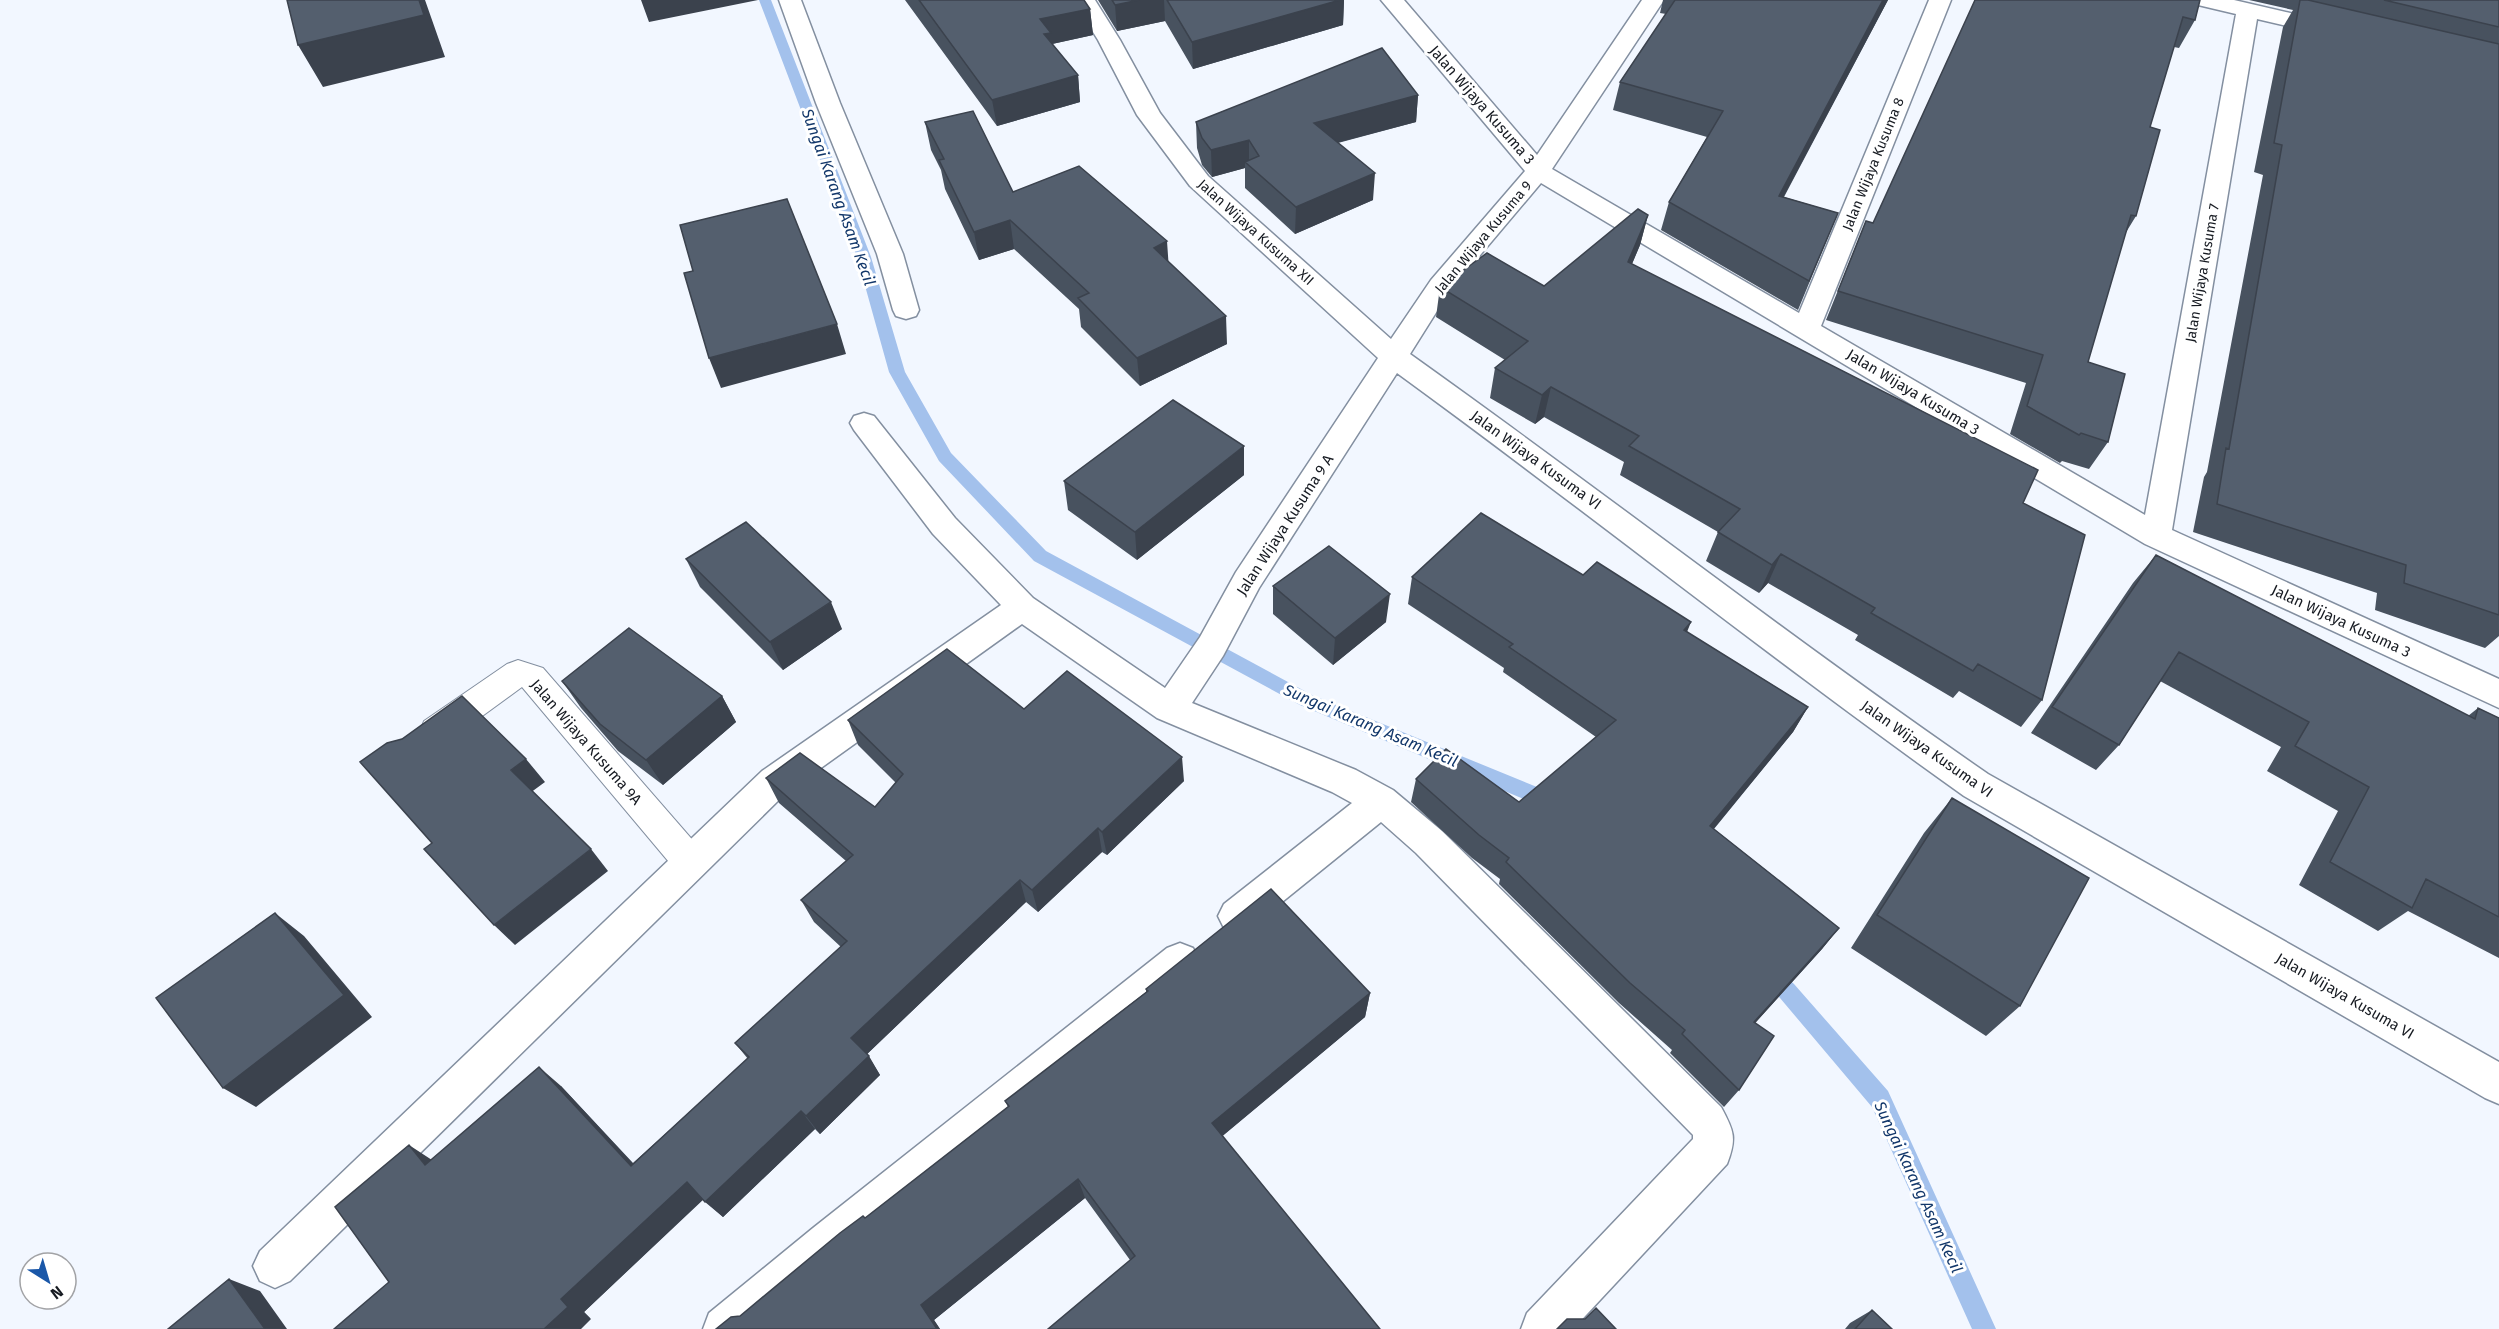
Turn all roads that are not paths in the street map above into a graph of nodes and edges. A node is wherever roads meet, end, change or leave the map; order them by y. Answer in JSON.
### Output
{"nodes":[{"id":1,"x":790,"y":0,"type":"edge"},
{"id":2,"x":1084,"y":0,"type":"edge"},
{"id":3,"x":1392,"y":0,"type":"edge"},
{"id":4,"x":1653,"y":0,"type":"edge"},
{"id":5,"x":1940,"y":0,"type":"edge"},
{"id":6,"x":2206,"y":0,"type":"edge"},
{"id":7,"x":2248,"y":10,"type":"junction"},
{"id":8,"x":2351,"y":34,"type":"edge"},
{"id":9,"x":1538,"y":171,"type":"junction"},
{"id":10,"x":906,"y":310,"type":"dead end"},
{"id":11,"x":1806,"y":329,"type":"junction"},
{"id":12,"x":1393,"y":356,"type":"junction"},
{"id":13,"x":864,"y":423,"type":"dead end"},
{"id":14,"x":2156,"y":536,"type":"junction"},
{"id":15,"x":1022,"y":607,"type":"junction"},
{"id":16,"x":2499,"y":694,"type":"edge"},
{"id":17,"x":1179,"y":695,"type":"junction"},
{"id":18,"x":410,"y":751,"type":"edge"},
{"id":19,"x":1381,"y":801,"type":"junction"},
{"id":20,"x":691,"y":862,"type":"junction"},
{"id":21,"x":2499,"y":1084,"type":"edge"},
{"id":22,"x":275,"y":1266,"type":"dead end"},
{"id":23,"x":725,"y":1329,"type":"edge"},
{"id":24,"x":1543,"y":1329,"type":"edge"}],
"edges":[{"from":1,"to":10,"type":"street"},
{"from":2,"to":12,"type":"street","name":"Jalan Wijaya Kusuma XII"},
{"from":3,"to":9,"type":"street","name":"Jalan Wijaya Kusuma 3"},
{"from":4,"to":9,"type":"street","name":"Jalan Wijaya Kusuma 9"},
{"from":5,"to":11,"type":"street","name":"Jalan Wijaya Kusuma 8"},
{"from":6,"to":7,"type":"street"},
{"from":7,"to":8,"type":"street"},
{"from":7,"to":14,"type":"street","name":"Jalan Wijaya Kusuma 7"},
{"from":9,"to":11,"type":"street","name":"Jalan Wijaya Kusuma 3"},
{"from":9,"to":12,"type":"street","name":"Jalan Wijaya Kusuma 9"},
{"from":11,"to":14,"type":"street","name":"Jalan Wijaya Kusuma 3"},
{"from":12,"to":17,"type":"street","name":"Jalan Wijaya Kusuma 9 A"},
{"from":12,"to":21,"type":"street","name":"Jalan Wijaya Kusuma VI"},
{"from":13,"to":15,"type":"street"},
{"from":14,"to":16,"type":"street","name":"Jalan Wijaya Kusuma 3"},
{"from":15,"to":17,"type":"street"},
{"from":15,"to":20,"type":"street"},
{"from":17,"to":19,"type":"street"},
{"from":18,"to":20,"type":"lane","name":"Jalan Wijaya Kusuma 9A"},
{"from":19,"to":23,"type":"street"},
{"from":19,"to":24,"type":"street"},
{"from":20,"to":22,"type":"street"}]}
